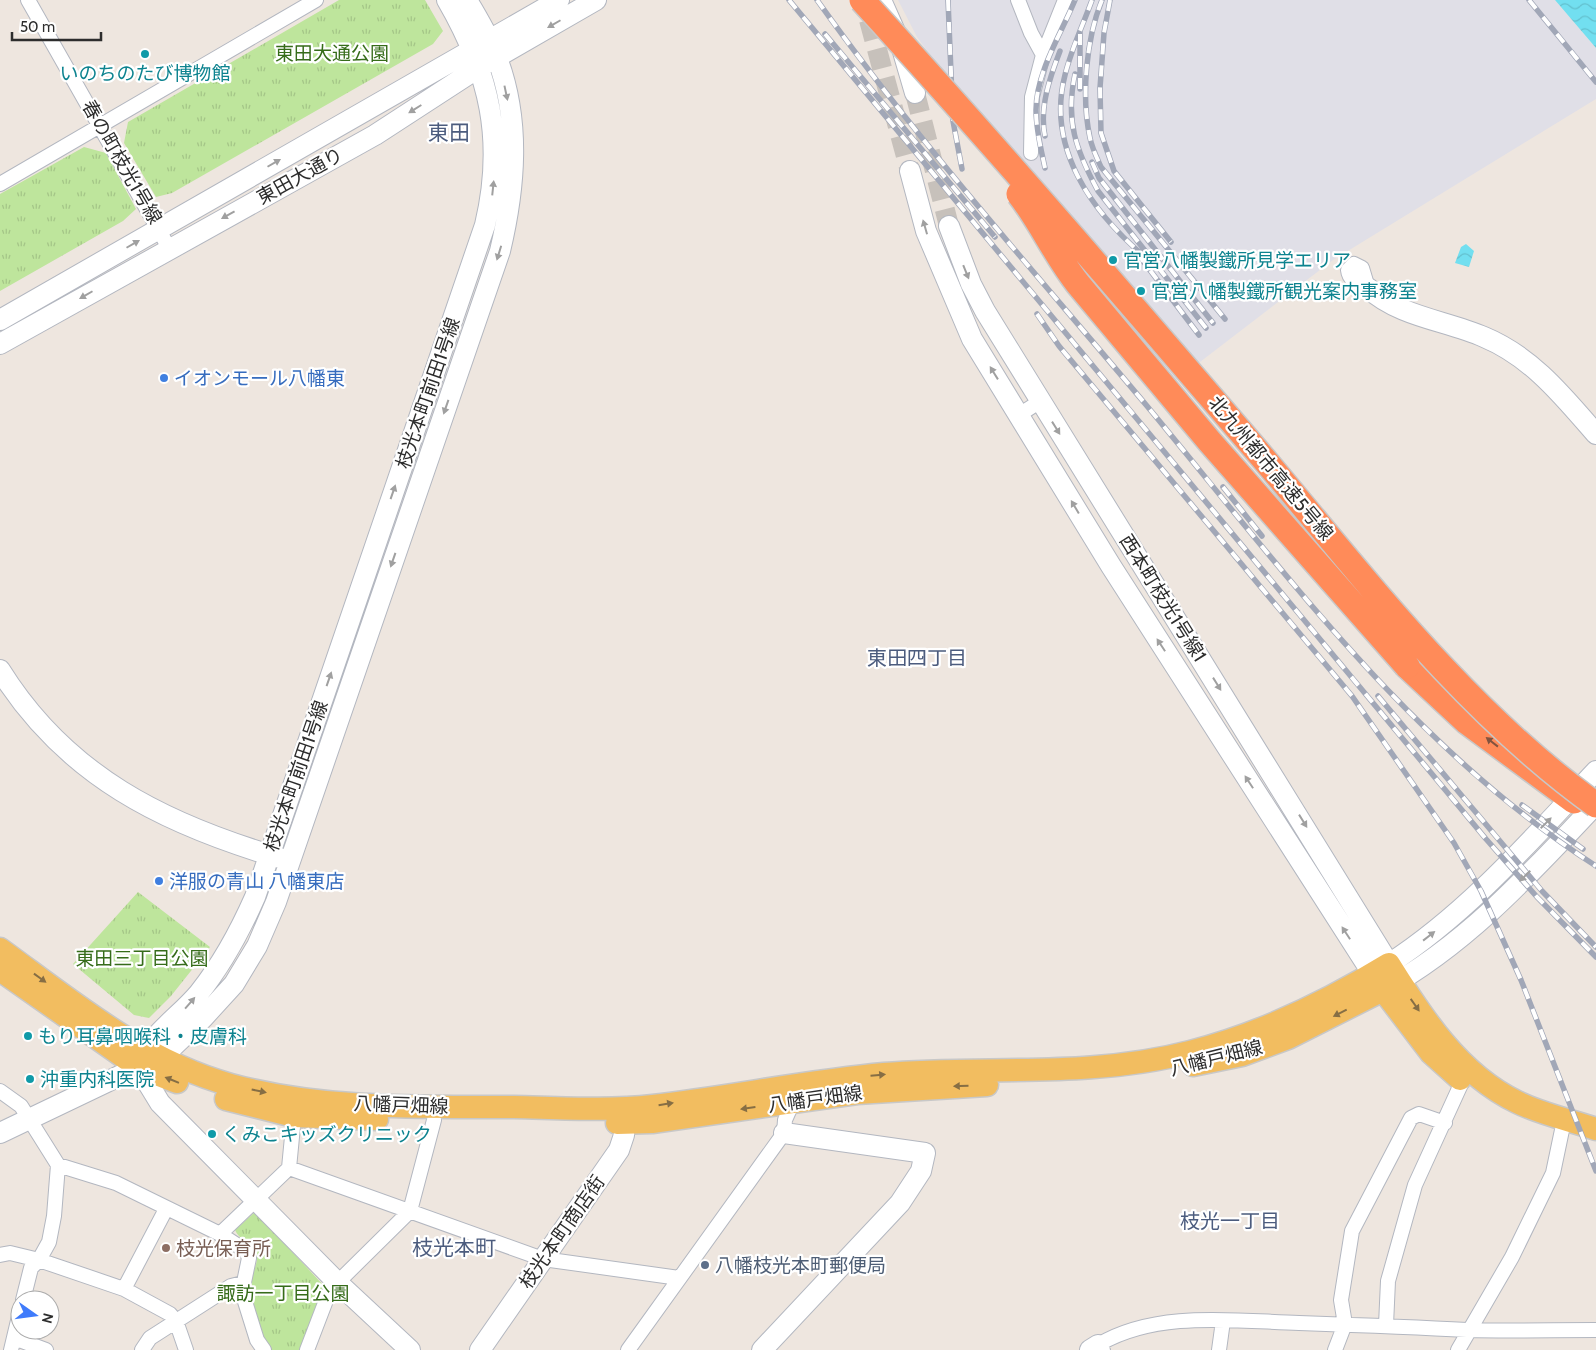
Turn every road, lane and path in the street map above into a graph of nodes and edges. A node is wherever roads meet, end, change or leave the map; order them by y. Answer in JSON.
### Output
{"nodes":[{"id":1,"x":28,"y":0,"type":"edge"},
{"id":2,"x":316,"y":0,"type":"edge"},
{"id":3,"x":447,"y":0,"type":"edge"},
{"id":4,"x":467,"y":0,"type":"edge"},
{"id":5,"x":558,"y":0,"type":"edge"},
{"id":6,"x":596,"y":0,"type":"edge"},
{"id":7,"x":881,"y":0,"type":"edge"},
{"id":8,"x":1018,"y":0,"type":"edge"},
{"id":9,"x":1065,"y":0,"type":"edge"},
{"id":10,"x":881,"y":23,"type":"edge"},
{"id":11,"x":489,"y":40,"type":"junction"},
{"id":12,"x":1043,"y":55,"type":"junction"},
{"id":13,"x":497,"y":58,"type":"junction"},
{"id":14,"x":475,"y":59,"type":"junction"},
{"id":15,"x":915,"y":93,"type":"tunnel mouth"},
{"id":16,"x":101,"y":125,"type":"junction"},
{"id":17,"x":1031,"y":154,"type":"dead end"},
{"id":18,"x":910,"y":171,"type":"tunnel mouth"},
{"id":19,"x":0,"y":184,"type":"edge"},
{"id":20,"x":950,"y":226,"type":"tunnel mouth"},
{"id":21,"x":160,"y":228,"type":"junction"},
{"id":22,"x":169,"y":248,"type":"junction"},
{"id":23,"x":1368,"y":288,"type":"dead end"},
{"id":24,"x":0,"y":320,"type":"edge"},
{"id":25,"x":0,"y":344,"type":"edge"},
{"id":26,"x":1040,"y":402,"type":"junction"},
{"id":27,"x":1019,"y":415,"type":"junction"},
{"id":28,"x":1596,"y":434,"type":"edge"},
{"id":29,"x":0,"y":670,"type":"edge"},
{"id":30,"x":1590,"y":799,"type":"edge"},
{"id":31,"x":268,"y":854,"type":"junction"},
{"id":32,"x":289,"y":860,"type":"junction"},
{"id":33,"x":0,"y":949,"type":"edge"},
{"id":34,"x":0,"y":970,"type":"edge"},
{"id":35,"x":1386,"y":978,"type":"junction"},
{"id":36,"x":147,"y":1059,"type":"junction"},
{"id":37,"x":1462,"y":1082,"type":"junction"},
{"id":38,"x":0,"y":1090,"type":"edge"},
{"id":39,"x":793,"y":1102,"type":"junction"},
{"id":40,"x":294,"y":1116,"type":"junction"},
{"id":41,"x":625,"y":1116,"type":"junction"},
{"id":42,"x":29,"y":1120,"type":"junction"},
{"id":43,"x":434,"y":1120,"type":"junction"},
{"id":44,"x":1445,"y":1122,"type":"junction"},
{"id":45,"x":1596,"y":1129,"type":"edge"},
{"id":46,"x":1562,"y":1130,"type":"junction"},
{"id":47,"x":0,"y":1133,"type":"edge"},
{"id":48,"x":784,"y":1133,"type":"junction"},
{"id":49,"x":1596,"y":1141,"type":"edge"},
{"id":50,"x":58,"y":1165,"type":"junction"},
{"id":51,"x":289,"y":1168,"type":"junction"},
{"id":52,"x":257,"y":1199,"type":"junction"},
{"id":53,"x":166,"y":1209,"type":"junction"},
{"id":54,"x":410,"y":1211,"type":"junction"},
{"id":55,"x":220,"y":1234,"type":"junction"},
{"id":56,"x":0,"y":1255,"type":"edge"},
{"id":57,"x":543,"y":1259,"type":"junction"},
{"id":58,"x":39,"y":1260,"type":"junction"},
{"id":59,"x":679,"y":1278,"type":"junction"},
{"id":60,"x":243,"y":1282,"type":"junction"},
{"id":61,"x":337,"y":1282,"type":"junction"},
{"id":62,"x":124,"y":1289,"type":"junction"},
{"id":63,"x":26,"y":1290,"type":"edge"},
{"id":64,"x":176,"y":1321,"type":"junction"},
{"id":65,"x":1223,"y":1321,"type":"junction"},
{"id":66,"x":1345,"y":1324,"type":"junction"},
{"id":67,"x":1386,"y":1325,"type":"junction"},
{"id":68,"x":1468,"y":1330,"type":"junction"},
{"id":69,"x":1596,"y":1330,"type":"edge"},
{"id":70,"x":12,"y":1344,"type":"edge"},
{"id":71,"x":1097,"y":1348,"type":"edge"},
{"id":72,"x":46,"y":1350,"type":"edge"},
{"id":73,"x":142,"y":1350,"type":"edge"},
{"id":74,"x":186,"y":1350,"type":"edge"},
{"id":75,"x":264,"y":1350,"type":"edge"},
{"id":76,"x":306,"y":1350,"type":"edge"},
{"id":77,"x":410,"y":1350,"type":"edge"},
{"id":78,"x":480,"y":1350,"type":"edge"},
{"id":79,"x":628,"y":1350,"type":"edge"},
{"id":80,"x":762,"y":1350,"type":"edge"},
{"id":81,"x":1219,"y":1350,"type":"edge"},
{"id":82,"x":1335,"y":1350,"type":"edge"},
{"id":83,"x":1458,"y":1350,"type":"edge"}],
"edges":[{"from":1,"to":16,"type":"street","name":"春の町枝光1号線"},
{"from":2,"to":16,"type":"street"},
{"from":3,"to":14,"type":"street","name":"枝光本町前田1号線"},
{"from":4,"to":11,"type":"street","name":"枝光本町前田1号線"},
{"from":5,"to":11,"type":"street","name":"東田大通り"},
{"from":6,"to":13,"type":"street","name":"東田大通り","one_way":true},
{"from":7,"to":15,"type":"street"},
{"from":8,"to":12,"type":"street"},
{"from":9,"to":12,"type":"street"},
{"from":10,"to":30,"type":"highway","name":"北九州都市高速5号線","bridge":true},
{"from":10,"to":30,"type":"highway","bridge":true},
{"from":11,"to":13,"type":"street","name":"枝光本町前田1号線"},
{"from":11,"to":14,"type":"street","name":"東田大通り"},
{"from":12,"to":17,"type":"street"},
{"from":13,"to":14,"type":"street","name":"東田大通り"},
{"from":13,"to":32,"type":"street","name":"枝光本町前田1号線","one_way":true},
{"from":21,"to":14,"type":"street","name":"東田大通り","one_way":true},
{"from":14,"to":22,"type":"street","name":"東田大通り","one_way":true},
{"from":31,"to":14,"type":"street","name":"枝光本町前田1号線","one_way":true},
{"from":16,"to":19,"type":"street"},
{"from":16,"to":21,"type":"street","name":"春の町枝光1号線"},
{"from":27,"to":18,"type":"street","name":"西本町枝光1号線1","one_way":true},
{"from":20,"to":26,"type":"street","name":"西本町枝光1号線1","one_way":true},
{"from":21,"to":22,"type":"street","name":"春の町枝光1号線"},
{"from":24,"to":21,"type":"street","name":"東田大通り","one_way":true},
{"from":22,"to":25,"type":"street","name":"東田大通り","one_way":true},
{"from":23,"to":28,"type":"street"},
{"from":26,"to":27,"type":"street"},
{"from":26,"to":35,"type":"street","name":"西本町枝光1号線1","one_way":true},
{"from":35,"to":27,"type":"street","name":"西本町枝光1号線1","one_way":true},
{"from":29,"to":31,"type":"street"},
{"from":30,"to":35,"type":"street","name":"八幡戸畑線"},
{"from":31,"to":32,"type":"street"},
{"from":36,"to":31,"type":"street","name":"枝光本町前田1号線","one_way":true},
{"from":32,"to":36,"type":"street","name":"枝光本町前田1号線"},
{"from":33,"to":36,"type":"main road","name":"八幡戸畑線","one_way":true},
{"from":34,"to":36,"type":"main road","name":"八幡戸畑線"},
{"from":35,"to":37,"type":"main road"},
{"from":35,"to":39,"type":"main road","name":"八幡戸畑線","one_way":true},
{"from":41,"to":35,"type":"main road","name":"八幡戸畑線","one_way":true},
{"from":35,"to":45,"type":"main road","one_way":true},
{"from":40,"to":36,"type":"main road","name":"八幡戸畑線","one_way":true},
{"from":36,"to":41,"type":"main road","name":"八幡戸畑線","one_way":true},
{"from":36,"to":42,"type":"street"},
{"from":36,"to":52,"type":"street"},
{"from":37,"to":44,"type":"street"},
{"from":37,"to":46,"type":"main road"},
{"from":38,"to":42,"type":"street"},
{"from":39,"to":41,"type":"main road","name":"八幡戸畑線","one_way":true},
{"from":39,"to":48,"type":"street"},
{"from":40,"to":43,"type":"main road","name":"八幡戸畑線"},
{"from":40,"to":51,"type":"street"},
{"from":41,"to":43,"type":"main road","name":"八幡戸畑線"},
{"from":41,"to":57,"type":"street","name":"枝光本町商店街"},
{"from":42,"to":47,"type":"street"},
{"from":42,"to":50,"type":"street"},
{"from":43,"to":54,"type":"street"},
{"from":44,"to":66,"type":"street"},
{"from":44,"to":67,"type":"street"},
{"from":46,"to":49,"type":"main road"},
{"from":46,"to":68,"type":"street"},
{"from":48,"to":59,"type":"street"},
{"from":48,"to":80,"type":"street"},
{"from":50,"to":53,"type":"street"},
{"from":50,"to":58,"type":"street"},
{"from":51,"to":52,"type":"street"},
{"from":51,"to":54,"type":"street"},
{"from":52,"to":55,"type":"street"},
{"from":52,"to":61,"type":"street"},
{"from":53,"to":55,"type":"street"},
{"from":53,"to":62,"type":"street"},
{"from":54,"to":57,"type":"street"},
{"from":54,"to":61,"type":"street"},
{"from":55,"to":60,"type":"street"},
{"from":56,"to":58,"type":"street"},
{"from":57,"to":59,"type":"street"},
{"from":57,"to":78,"type":"street","name":"枝光本町商店街"},
{"from":58,"to":62,"type":"street"},
{"from":58,"to":63,"type":"street"},
{"from":59,"to":79,"type":"street"},
{"from":60,"to":64,"type":"street"},
{"from":60,"to":75,"type":"street"},
{"from":61,"to":76,"type":"street"},
{"from":61,"to":77,"type":"street"},
{"from":62,"to":64,"type":"street"},
{"from":64,"to":73,"type":"street"},
{"from":64,"to":74,"type":"street"},
{"from":65,"to":66,"type":"street"},
{"from":65,"to":71,"type":"street"},
{"from":65,"to":81,"type":"street"},
{"from":66,"to":67,"type":"street"},
{"from":66,"to":82,"type":"street"},
{"from":67,"to":68,"type":"street"},
{"from":68,"to":69,"type":"street"},
{"from":68,"to":83,"type":"street"},
{"from":70,"to":72,"type":"street"}]}
